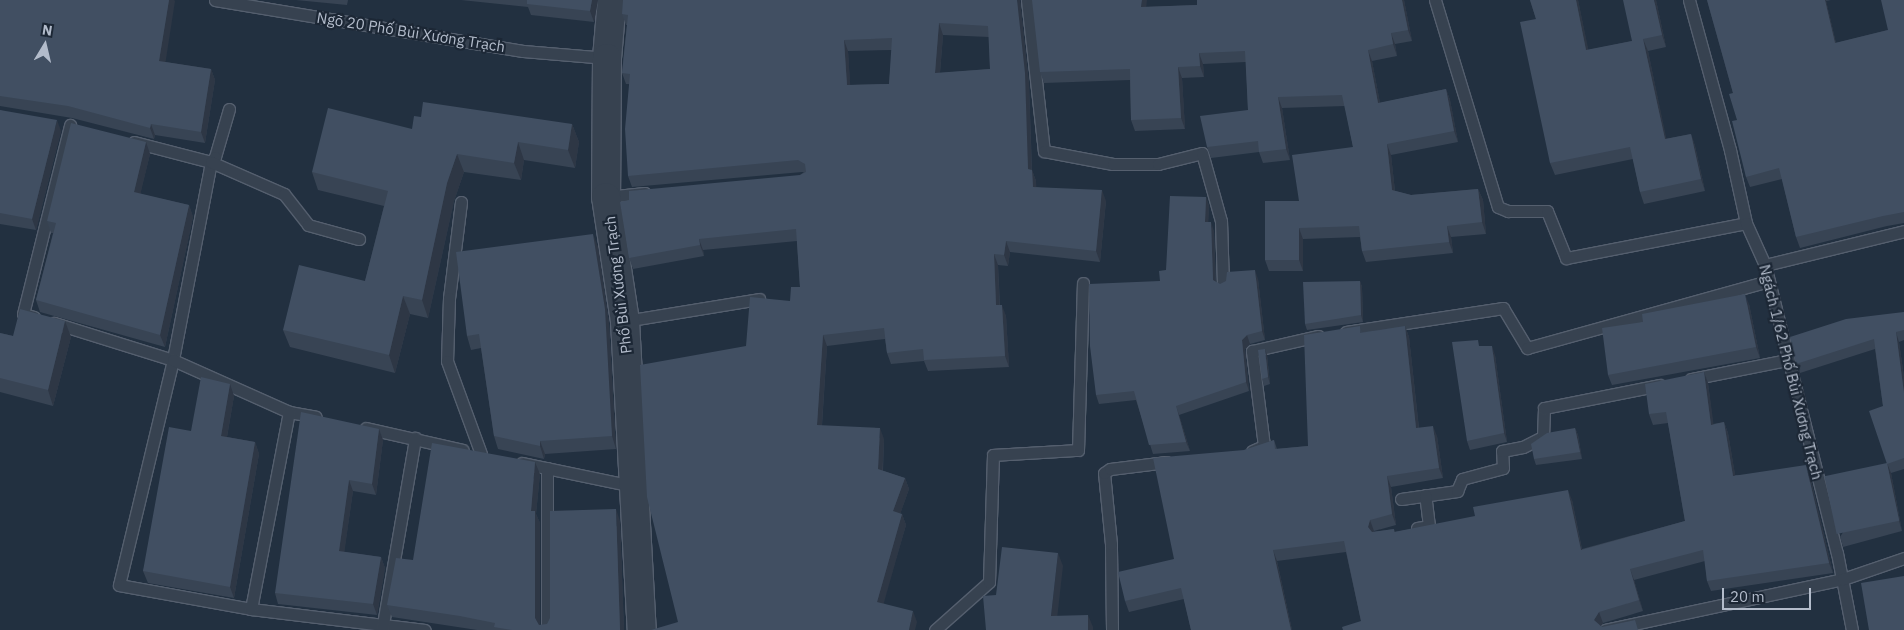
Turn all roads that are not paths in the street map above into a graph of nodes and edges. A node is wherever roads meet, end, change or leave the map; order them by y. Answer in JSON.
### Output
{"nodes":[{"id":1,"x":215,"y":0,"type":"edge"},
{"id":2,"x":612,"y":0,"type":"edge"},
{"id":3,"x":1028,"y":0,"type":"edge"},
{"id":4,"x":1435,"y":0,"type":"edge"},
{"id":5,"x":1690,"y":0,"type":"edge"},
{"id":6,"x":271,"y":5,"type":"edge"},
{"id":7,"x":607,"y":58,"type":"junction"},
{"id":8,"x":229,"y":108,"type":"dead end"},
{"id":9,"x":70,"y":126,"type":"edge"},
{"id":10,"x":126,"y":140,"type":"edge"},
{"id":11,"x":211,"y":162,"type":"junction"},
{"id":12,"x":656,"y":192,"type":"edge"},
{"id":13,"x":606,"y":197,"type":"junction"},
{"id":14,"x":461,"y":202,"type":"dead end"},
{"id":15,"x":1746,"y":223,"type":"junction"},
{"id":16,"x":1904,"y":231,"type":"edge"},
{"id":17,"x":359,"y":239,"type":"dead end"},
{"id":18,"x":1765,"y":265,"type":"junction"},
{"id":19,"x":1769,"y":281,"type":"junction"},
{"id":20,"x":1083,"y":283,"type":"dead end"},
{"id":21,"x":1223,"y":286,"type":"edge"},
{"id":22,"x":759,"y":299,"type":"edge"},
{"id":23,"x":625,"y":321,"type":"junction"},
{"id":24,"x":173,"y":360,"type":"junction"},
{"id":25,"x":1787,"y":360,"type":"junction"},
{"id":26,"x":289,"y":412,"type":"junction"},
{"id":27,"x":328,"y":420,"type":"edge"},
{"id":28,"x":357,"y":426,"type":"edge"},
{"id":29,"x":415,"y":438,"type":"junction"},
{"id":30,"x":1237,"y":454,"type":"edge"},
{"id":31,"x":509,"y":460,"type":"edge"},
{"id":32,"x":1178,"y":462,"type":"edge"},
{"id":33,"x":547,"y":468,"type":"junction"},
{"id":34,"x":633,"y":486,"type":"junction"},
{"id":35,"x":1426,"y":495,"type":"junction"},
{"id":36,"x":1401,"y":499,"type":"dead end"},
{"id":37,"x":1404,"y":531,"type":"edge"},
{"id":38,"x":1904,"y":558,"type":"edge"},
{"id":39,"x":1843,"y":579,"type":"junction"},
{"id":40,"x":251,"y":609,"type":"junction"},
{"id":41,"x":382,"y":627,"type":"edge"},
{"id":42,"x":1852,"y":628,"type":"edge"},
{"id":43,"x":425,"y":630,"type":"edge"},
{"id":44,"x":547,"y":630,"type":"edge"},
{"id":45,"x":642,"y":630,"type":"edge"},
{"id":46,"x":935,"y":630,"type":"edge"},
{"id":47,"x":1112,"y":630,"type":"edge"},
{"id":48,"x":1604,"y":630,"type":"edge"},
{"id":49,"x":1840,"y":630,"type":"edge"}],
"edges":[{"from":1,"to":6,"type":"lane","name":"Ngõ 20 Phố Bùi Xương Trạch"},
{"from":2,"to":7,"type":"street","name":"Phố Bùi Xương Trạch"},
{"from":3,"to":21,"type":"lane"},
{"from":4,"to":15,"type":"lane"},
{"from":5,"to":15,"type":"lane","name":"Ngách 1/62 Phố Bùi Xương Trạch"},
{"from":6,"to":7,"type":"lane","name":"Ngõ 20 Phố Bùi Xương Trạch"},
{"from":7,"to":13,"type":"street","name":"Phố Bùi Xương Trạch"},
{"from":8,"to":11,"type":"lane"},
{"from":9,"to":24,"type":"lane"},
{"from":10,"to":11,"type":"lane"},
{"from":11,"to":17,"type":"lane"},
{"from":11,"to":24,"type":"lane"},
{"from":12,"to":13,"type":"lane"},
{"from":13,"to":23,"type":"street","name":"Phố Bùi Xương Trạch"},
{"from":14,"to":29,"type":"lane"},
{"from":15,"to":18,"type":"lane","name":"Ngách 1/62 Phố Bùi Xương Trạch"},
{"from":16,"to":18,"type":"lane"},
{"from":18,"to":19,"type":"lane","name":"Ngách 1/62 Phố Bùi Xương Trạch"},
{"from":19,"to":25,"type":"lane","name":"Ngách 1/62 Phố Bùi Xương Trạch"},
{"from":19,"to":30,"type":"lane"},
{"from":20,"to":46,"type":"lane"},
{"from":22,"to":23,"type":"lane"},
{"from":23,"to":34,"type":"street","name":"Phố Bùi Xương Trạch"},
{"from":24,"to":26,"type":"lane"},
{"from":24,"to":40,"type":"lane"},
{"from":25,"to":35,"type":"lane"},
{"from":25,"to":39,"type":"lane","name":"Ngách 1/62 Phố Bùi Xương Trạch"},
{"from":26,"to":27,"type":"lane"},
{"from":26,"to":40,"type":"lane"},
{"from":28,"to":29,"type":"lane"},
{"from":29,"to":41,"type":"lane"},
{"from":31,"to":33,"type":"lane"},
{"from":32,"to":47,"type":"lane"},
{"from":33,"to":34,"type":"lane"},
{"from":33,"to":44,"type":"lane"},
{"from":34,"to":45,"type":"street","name":"Phố Bùi Xương Trạch"},
{"from":35,"to":36,"type":"lane"},
{"from":35,"to":37,"type":"lane"},
{"from":38,"to":39,"type":"lane"},
{"from":39,"to":42,"type":"lane","name":"Ngách 1/62 Phố Bùi Xương Trạch"},
{"from":39,"to":48,"type":"lane"},
{"from":40,"to":41,"type":"lane"},
{"from":41,"to":43,"type":"lane"},
{"from":42,"to":49,"type":"lane"}]}
